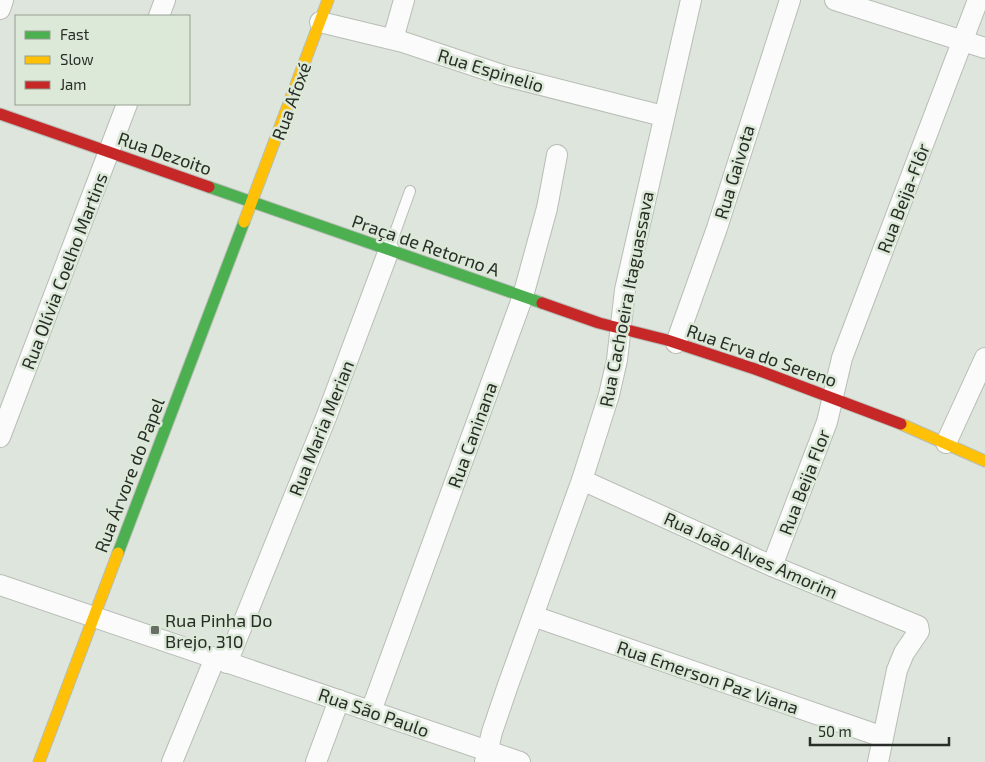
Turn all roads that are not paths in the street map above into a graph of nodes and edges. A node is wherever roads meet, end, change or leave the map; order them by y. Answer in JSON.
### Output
{"nodes":[{"id":1,"x":3,"y":0,"type":"edge"},
{"id":2,"x":165,"y":0,"type":"edge"},
{"id":3,"x":328,"y":0,"type":"edge"},
{"id":4,"x":404,"y":0,"type":"edge"},
{"id":5,"x":691,"y":0,"type":"edge"},
{"id":6,"x":790,"y":0,"type":"edge"},
{"id":7,"x":835,"y":0,"type":"edge"},
{"id":8,"x":978,"y":0,"type":"edge"},
{"id":9,"x":879,"y":7,"type":"edge"},
{"id":10,"x":0,"y":9,"type":"edge"},
{"id":11,"x":159,"y":15,"type":"edge"},
{"id":12,"x":320,"y":22,"type":"junction"},
{"id":13,"x":393,"y":39,"type":"junction"},
{"id":14,"x":963,"y":42,"type":"junction"},
{"id":15,"x":985,"y":48,"type":"edge"},
{"id":16,"x":127,"y":105,"type":"edge"},
{"id":17,"x":0,"y":114,"type":"edge"},
{"id":18,"x":663,"y":116,"type":"junction"},
{"id":19,"x":109,"y":152,"type":"junction"},
{"id":20,"x":557,"y":154,"type":"dead end"},
{"id":21,"x":410,"y":191,"type":"dead end"},
{"id":22,"x":254,"y":201,"type":"junction"},
{"id":23,"x":319,"y":226,"type":"joint"},
{"id":24,"x":389,"y":250,"type":"junction"},
{"id":25,"x":523,"y":296,"type":"junction"},
{"id":26,"x":620,"y":329,"type":"junction"},
{"id":27,"x":676,"y":343,"type":"junction"},
{"id":28,"x":985,"y":358,"type":"edge"},
{"id":29,"x":831,"y":397,"type":"junction"},
{"id":30,"x":0,"y":438,"type":"edge"},
{"id":31,"x":946,"y":443,"type":"junction"},
{"id":32,"x":985,"y":461,"type":"edge"},
{"id":33,"x":582,"y":480,"type":"junction"},
{"id":34,"x":772,"y":566,"type":"junction"},
{"id":35,"x":0,"y":584,"type":"edge"},
{"id":36,"x":94,"y":616,"type":"junction"},
{"id":37,"x":533,"y":616,"type":"junction"},
{"id":38,"x":221,"y":660,"type":"junction"},
{"id":39,"x":339,"y":700,"type":"junction"},
{"id":40,"x":371,"y":711,"type":"junction"},
{"id":41,"x":883,"y":737,"type":"junction"},
{"id":42,"x":486,"y":756,"type":"edge"},
{"id":43,"x":40,"y":762,"type":"edge"},
{"id":44,"x":172,"y":762,"type":"edge"},
{"id":45,"x":316,"y":762,"type":"edge"},
{"id":46,"x":520,"y":762,"type":"edge"},
{"id":47,"x":878,"y":762,"type":"edge"}],
"edges":[{"from":1,"to":10,"type":"street"},
{"from":2,"to":11,"type":"street"},
{"from":3,"to":12,"type":"street","name":"Rua Afoxé"},
{"from":4,"to":13,"type":"street"},
{"from":5,"to":18,"type":"street","name":"Rua Cachoeira Itaguassava"},
{"from":6,"to":27,"type":"street","name":"Rua Gaivota"},
{"from":7,"to":9,"type":"street"},
{"from":8,"to":14,"type":"street","name":"Rua Beija-Flôr"},
{"from":9,"to":14,"type":"street"},
{"from":12,"to":13,"type":"street","name":"Rua Espinelio"},
{"from":12,"to":22,"type":"street","name":"Rua Afoxé"},
{"from":13,"to":18,"type":"street","name":"Rua Espinelio"},
{"from":14,"to":15,"type":"street"},
{"from":14,"to":29,"type":"street","name":"Rua Beija-Flôr"},
{"from":16,"to":19,"type":"street","name":"Rua Olívia Coelho Martins"},
{"from":17,"to":19,"type":"street","name":"Rua Dezoito"},
{"from":18,"to":26,"type":"street","name":"Rua Cachoeira Itaguassava"},
{"from":19,"to":22,"type":"street","name":"Rua Dezoito"},
{"from":19,"to":30,"type":"street","name":"Rua Olívia Coelho Martins"},
{"from":20,"to":25,"type":"street","name":"Rua Caninana"},
{"from":21,"to":24,"type":"lane","name":"Rua Maria Merian"},
{"from":22,"to":23,"type":"street","name":"Rua Dezoito"},
{"from":22,"to":36,"type":"street","name":"Rua Árvore do Papel"},
{"from":23,"to":24,"type":"street","name":"Praça de Retorno A"},
{"from":24,"to":25,"type":"street","name":"Praça de Retorno A"},
{"from":24,"to":38,"type":"street","name":"Rua Maria Merian"},
{"from":25,"to":26,"type":"street","name":"Rua Erva do Sereno"},
{"from":25,"to":40,"type":"street","name":"Rua Caninana"},
{"from":26,"to":27,"type":"street","name":"Rua Erva do Sereno"},
{"from":26,"to":33,"type":"street","name":"Rua Cachoeira Itaguassava"},
{"from":27,"to":29,"type":"street","name":"Rua Erva do Sereno"},
{"from":28,"to":31,"type":"street"},
{"from":29,"to":31,"type":"street","name":"Rua Erva do Sereno"},
{"from":29,"to":34,"type":"street","name":"Rua Beija Flor"},
{"from":31,"to":32,"type":"street","name":"Rua Erva do Sereno"},
{"from":33,"to":34,"type":"street","name":"Rua João Alves Amorim"},
{"from":33,"to":37,"type":"street","name":"Rua Cachoeira Itaguassava"},
{"from":34,"to":41,"type":"street","name":"Rua João Alves Amorim"},
{"from":35,"to":36,"type":"street","name":"Rua São Paulo"},
{"from":36,"to":38,"type":"street","name":"Rua São Paulo"},
{"from":36,"to":43,"type":"street","name":"Rua Árvore do Papel"},
{"from":37,"to":41,"type":"street","name":"Rua Emerson Paz Viana"},
{"from":37,"to":42,"type":"street","name":"Rua Cachoeira Itaguassava"},
{"from":38,"to":39,"type":"street","name":"Rua São Paulo"},
{"from":38,"to":44,"type":"street","name":"Rua Maria Merian"},
{"from":39,"to":40,"type":"street","name":"Rua São Paulo"},
{"from":39,"to":45,"type":"street"},
{"from":40,"to":42,"type":"street","name":"Rua São Paulo"},
{"from":41,"to":47,"type":"street"},
{"from":42,"to":46,"type":"street","name":"Rua São Paulo"}]}
